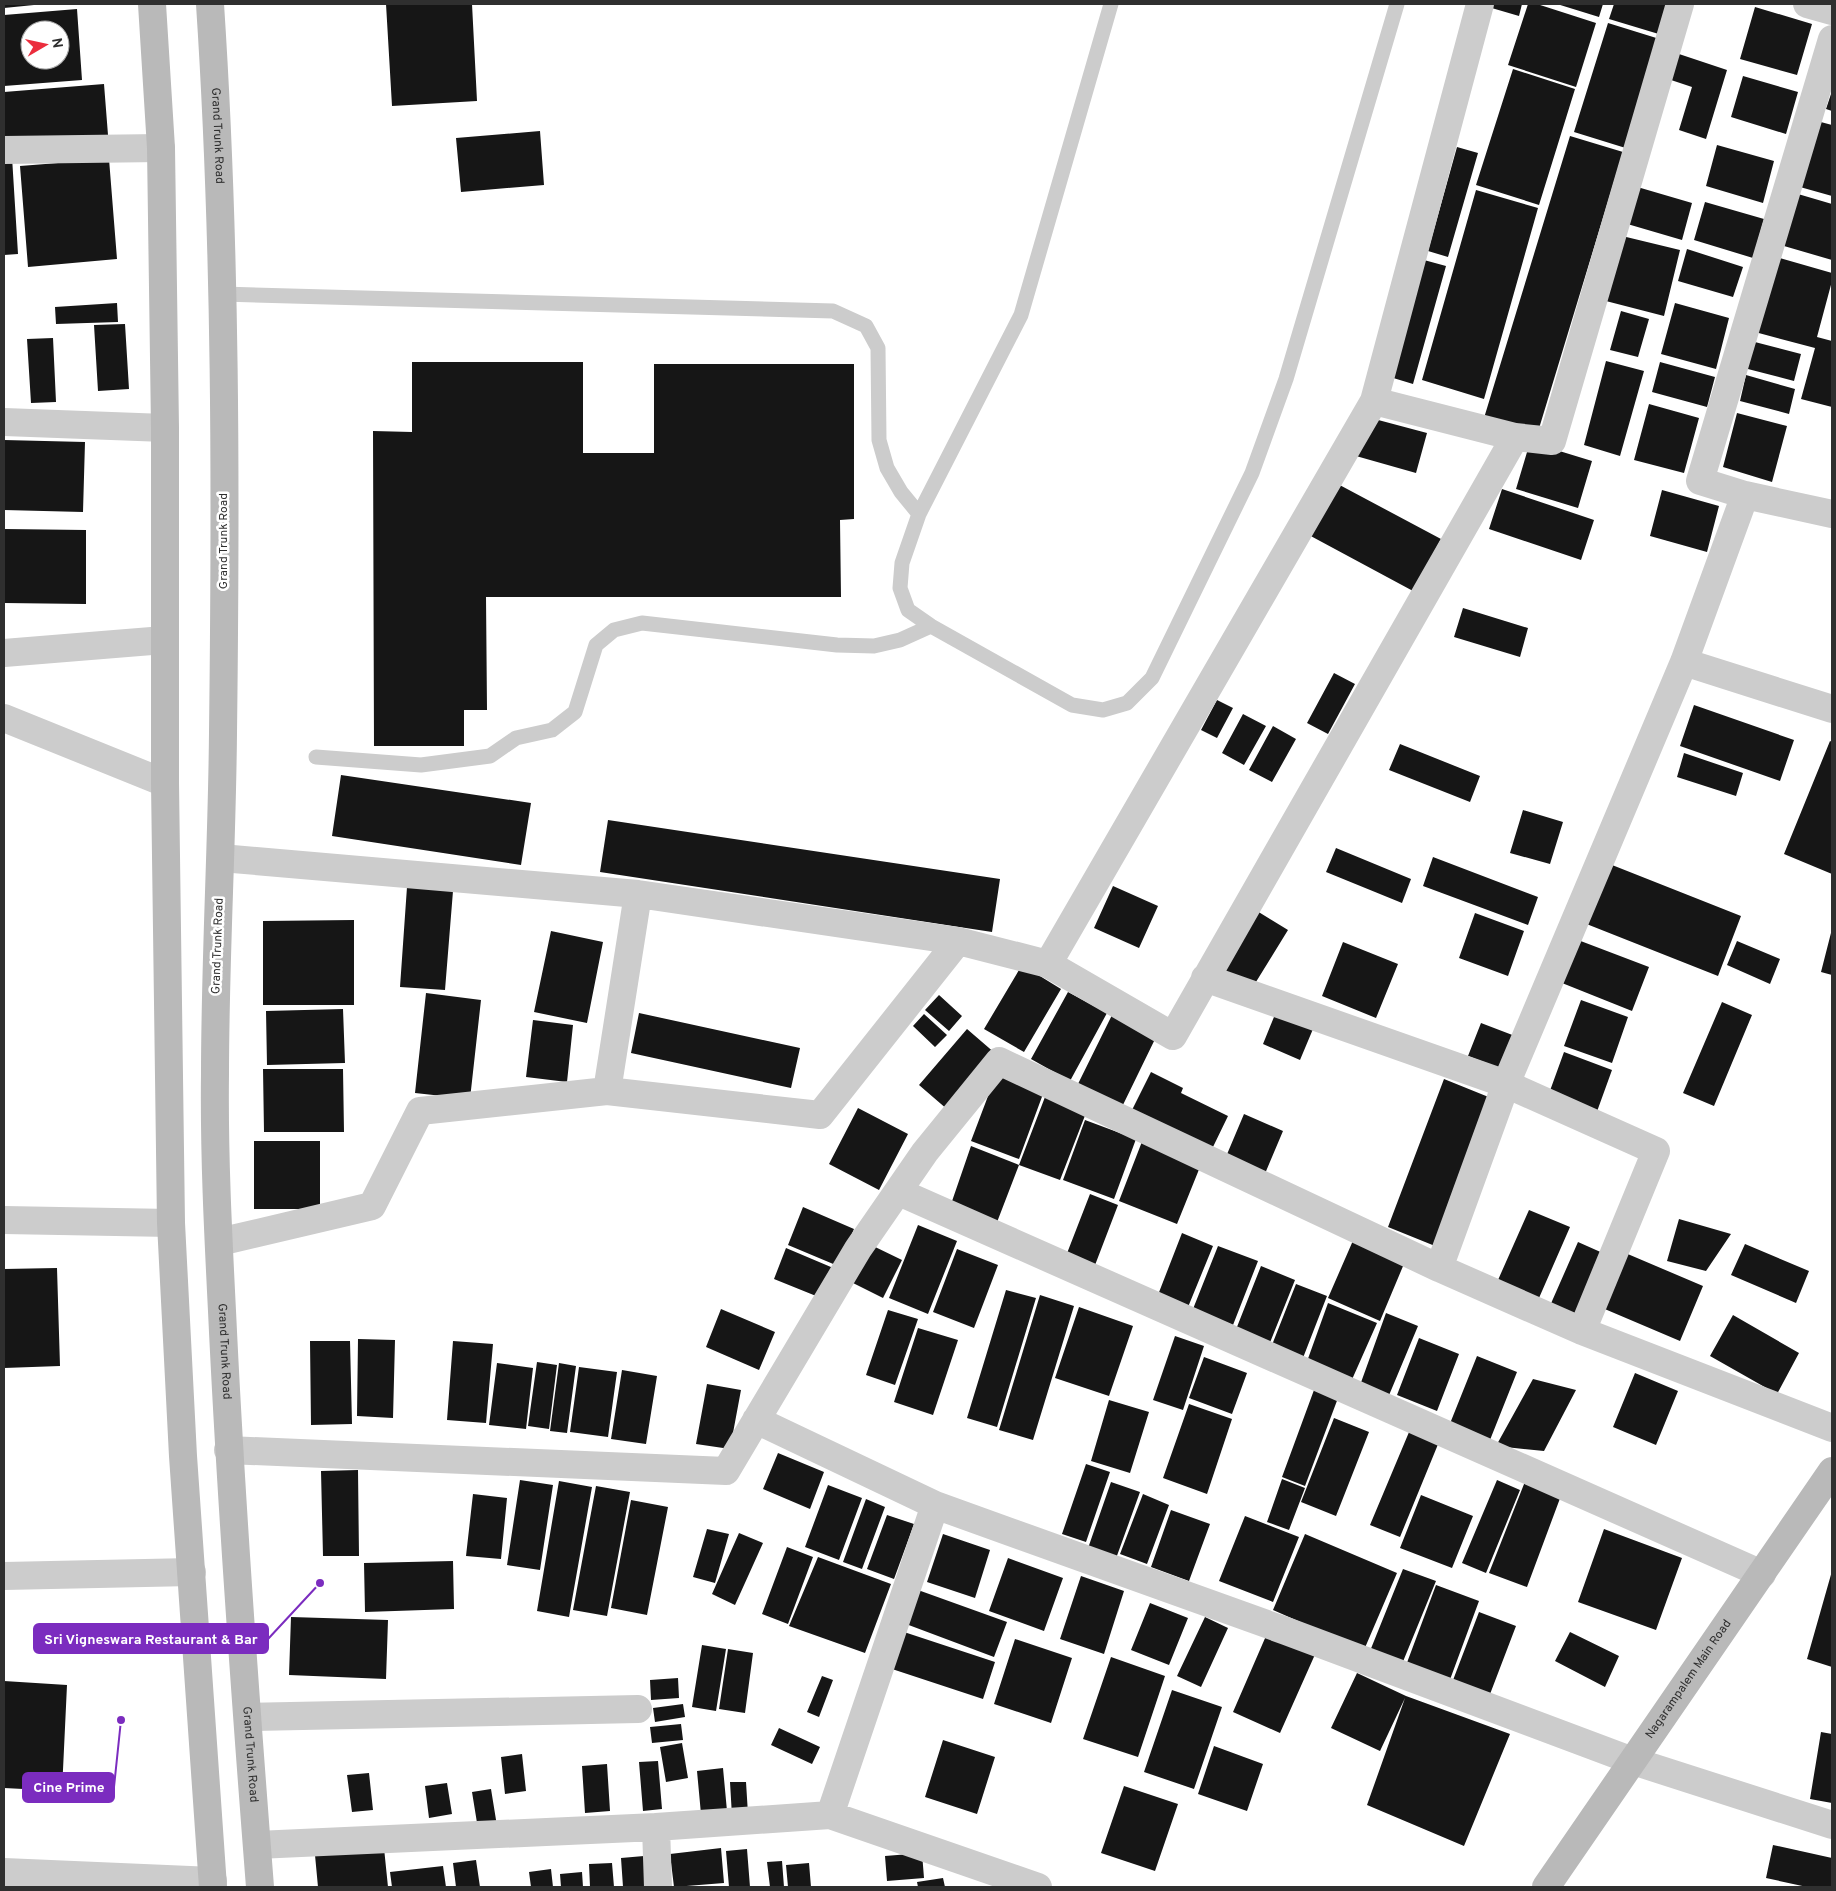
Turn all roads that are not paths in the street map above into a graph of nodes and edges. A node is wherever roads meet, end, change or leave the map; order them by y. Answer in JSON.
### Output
{"nodes":[{"id":1,"x":152,"y":4,"type":"edge"},
{"id":2,"x":210,"y":4,"type":"edge"},
{"id":3,"x":1111,"y":4,"type":"edge"},
{"id":4,"x":1397,"y":4,"type":"edge"},
{"id":5,"x":1480,"y":4,"type":"edge"},
{"id":6,"x":1680,"y":4,"type":"edge"},
{"id":7,"x":1806,"y":4,"type":"edge"},
{"id":8,"x":1832,"y":11,"type":"edge"},
{"id":9,"x":1832,"y":39,"type":"edge"},
{"id":10,"x":161,"y":148,"type":"junction"},
{"id":11,"x":4,"y":150,"type":"edge"},
{"id":12,"x":222,"y":294,"type":"junction"},
{"id":13,"x":1374,"y":401,"type":"junction"},
{"id":14,"x":4,"y":422,"type":"edge"},
{"id":15,"x":165,"y":428,"type":"junction"},
{"id":16,"x":1516,"y":437,"type":"junction"},
{"id":17,"x":1745,"y":495,"type":"junction"},
{"id":18,"x":919,"y":514,"type":"junction"},
{"id":19,"x":1832,"y":514,"type":"edge"},
{"id":20,"x":931,"y":626,"type":"junction"},
{"id":21,"x":164,"y":640,"type":"junction"},
{"id":22,"x":4,"y":653,"type":"edge"},
{"id":23,"x":1684,"y":662,"type":"junction"},
{"id":24,"x":1832,"y":709,"type":"edge"},
{"id":25,"x":4,"y":718,"type":"edge"},
{"id":26,"x":316,"y":757,"type":"dead end"},
{"id":27,"x":165,"y":783,"type":"junction"},
{"id":28,"x":221,"y":858,"type":"junction"},
{"id":29,"x":638,"y":894,"type":"junction"},
{"id":30,"x":958,"y":940,"type":"junction"},
{"id":31,"x":1048,"y":964,"type":"junction"},
{"id":32,"x":1205,"y":978,"type":"junction"},
{"id":33,"x":1506,"y":1084,"type":"junction"},
{"id":34,"x":607,"y":1091,"type":"junction"},
{"id":35,"x":898,"y":1192,"type":"junction"},
{"id":36,"x":4,"y":1220,"type":"edge"},
{"id":37,"x":171,"y":1223,"type":"junction"},
{"id":38,"x":219,"y":1242,"type":"junction"},
{"id":39,"x":1439,"y":1268,"type":"junction"},
{"id":40,"x":1582,"y":1331,"type":"junction"},
{"id":41,"x":756,"y":1420,"type":"junction"},
{"id":42,"x":1832,"y":1428,"type":"edge"},
{"id":43,"x":228,"y":1450,"type":"junction"},
{"id":44,"x":1832,"y":1471,"type":"edge"},
{"id":45,"x":936,"y":1505,"type":"junction"},
{"id":46,"x":192,"y":1572,"type":"junction"},
{"id":47,"x":1762,"y":1574,"type":"junction"},
{"id":48,"x":4,"y":1576,"type":"edge"},
{"id":49,"x":638,"y":1709,"type":"dead end"},
{"id":50,"x":248,"y":1716,"type":"junction"},
{"id":51,"x":1633,"y":1761,"type":"junction"},
{"id":52,"x":830,"y":1815,"type":"junction"},
{"id":53,"x":1832,"y":1825,"type":"edge"},
{"id":54,"x":656,"y":1827,"type":"junction"},
{"id":55,"x":256,"y":1845,"type":"junction"},
{"id":56,"x":4,"y":1872,"type":"edge"},
{"id":57,"x":213,"y":1884,"type":"edge"},
{"id":58,"x":260,"y":1887,"type":"edge"},
{"id":59,"x":658,"y":1887,"type":"edge"},
{"id":60,"x":1038,"y":1887,"type":"edge"},
{"id":61,"x":1546,"y":1887,"type":"edge"}],
"edges":[{"from":1,"to":10,"type":"main road"},
{"from":2,"to":12,"type":"main road","name":"Grand Trunk Road"},
{"from":3,"to":18,"type":"lane"},
{"from":4,"to":20,"type":"lane"},
{"from":5,"to":13,"type":"street"},
{"from":6,"to":16,"type":"street"},
{"from":7,"to":8,"type":"street"},
{"from":9,"to":17,"type":"street"},
{"from":10,"to":11,"type":"street"},
{"from":10,"to":15,"type":"main road"},
{"from":12,"to":18,"type":"lane"},
{"from":12,"to":28,"type":"main road","name":"Grand Trunk Road"},
{"from":13,"to":16,"type":"street"},
{"from":13,"to":31,"type":"street"},
{"from":14,"to":15,"type":"street"},
{"from":15,"to":21,"type":"main road"},
{"from":16,"to":32,"type":"street"},
{"from":17,"to":19,"type":"street"},
{"from":17,"to":23,"type":"street"},
{"from":18,"to":20,"type":"lane"},
{"from":20,"to":26,"type":"lane"},
{"from":21,"to":22,"type":"street"},
{"from":21,"to":27,"type":"main road"},
{"from":23,"to":24,"type":"street"},
{"from":23,"to":33,"type":"street"},
{"from":25,"to":27,"type":"street"},
{"from":27,"to":37,"type":"main road"},
{"from":28,"to":29,"type":"street"},
{"from":28,"to":38,"type":"main road","name":"Grand Trunk Road"},
{"from":29,"to":30,"type":"street"},
{"from":29,"to":34,"type":"street"},
{"from":30,"to":31,"type":"street"},
{"from":30,"to":34,"type":"street"},
{"from":31,"to":32,"type":"street"},
{"from":32,"to":33,"type":"street"},
{"from":33,"to":39,"type":"street"},
{"from":33,"to":40,"type":"street"},
{"from":34,"to":38,"type":"street"},
{"from":35,"to":39,"type":"street"},
{"from":35,"to":41,"type":"street"},
{"from":35,"to":47,"type":"street"},
{"from":36,"to":37,"type":"street"},
{"from":37,"to":46,"type":"main road"},
{"from":38,"to":43,"type":"main road","name":"Grand Trunk Road"},
{"from":39,"to":40,"type":"street"},
{"from":40,"to":42,"type":"street"},
{"from":41,"to":43,"type":"street"},
{"from":41,"to":45,"type":"street"},
{"from":43,"to":50,"type":"main road","name":"Grand Trunk Road"},
{"from":44,"to":47,"type":"main road","name":"Nagarampalem Main Road"},
{"from":45,"to":51,"type":"street"},
{"from":45,"to":52,"type":"street"},
{"from":46,"to":48,"type":"street"},
{"from":46,"to":57,"type":"main road"},
{"from":47,"to":51,"type":"main road","name":"Nagarampalem Main Road"},
{"from":49,"to":50,"type":"street"},
{"from":50,"to":55,"type":"main road","name":"Grand Trunk Road"},
{"from":51,"to":53,"type":"street"},
{"from":51,"to":61,"type":"main road","name":"Nagarampalem Main Road"},
{"from":52,"to":54,"type":"street"},
{"from":52,"to":60,"type":"street"},
{"from":54,"to":55,"type":"street"},
{"from":54,"to":59,"type":"street"},
{"from":55,"to":58,"type":"main road","name":"Grand Trunk Road"},
{"from":56,"to":57,"type":"street"}]}
